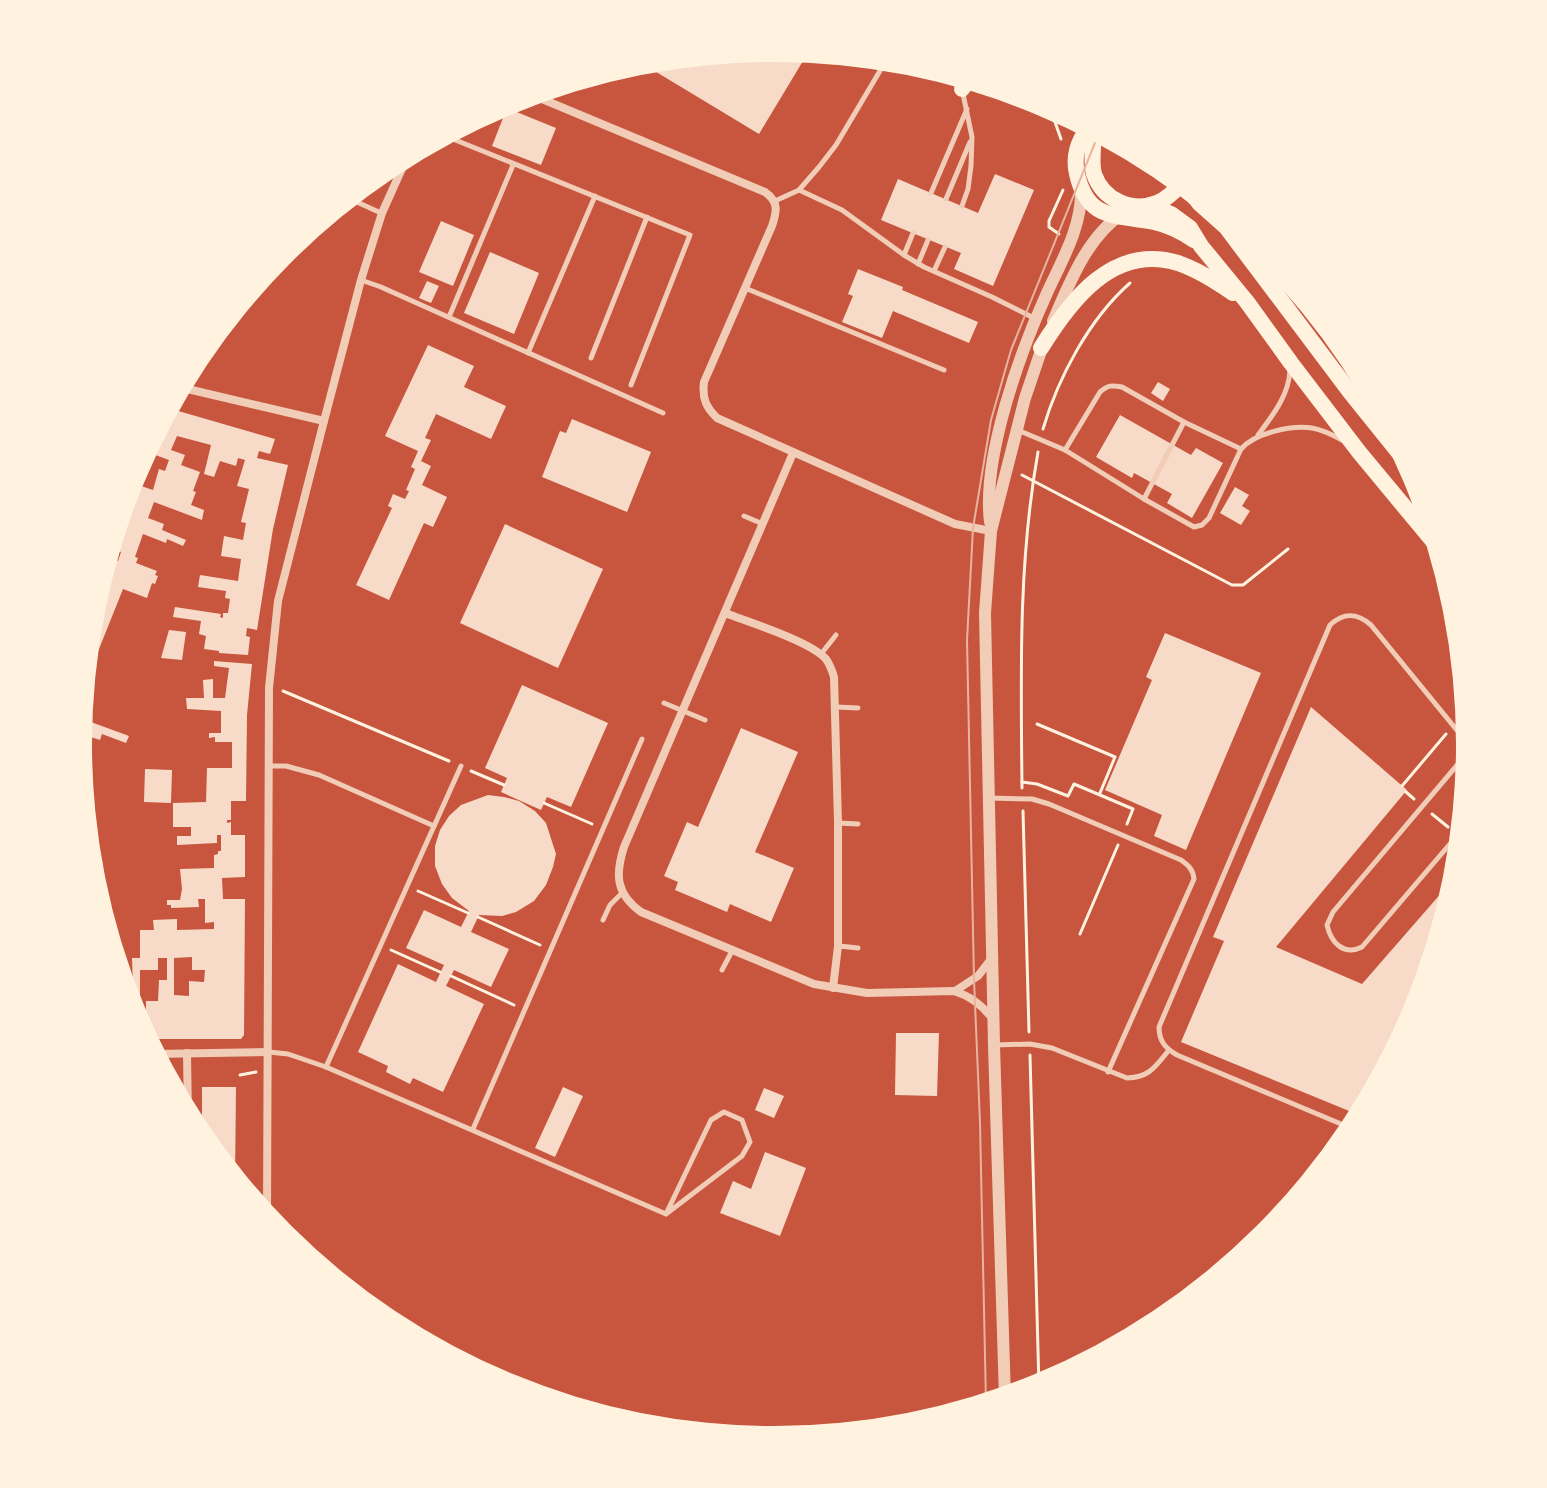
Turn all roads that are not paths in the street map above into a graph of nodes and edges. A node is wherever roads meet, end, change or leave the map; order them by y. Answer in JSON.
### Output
{"nodes":[{"id":1,"x":880,"y":71,"type":"edge"},
{"id":2,"x":966,"y":90,"type":"edge"},
{"id":3,"x":547,"y":101,"type":"edge"},
{"id":4,"x":967,"y":108,"type":"junction"},
{"id":5,"x":1076,"y":133,"type":"edge"},
{"id":6,"x":972,"y":137,"type":"junction"},
{"id":7,"x":1084,"y":137,"type":"edge"},
{"id":8,"x":456,"y":141,"type":"edge"},
{"id":9,"x":1094,"y":142,"type":"edge"},
{"id":10,"x":1078,"y":145,"type":"junction"},
{"id":11,"x":513,"y":165,"type":"junction"},
{"id":12,"x":399,"y":174,"type":"edge"},
{"id":13,"x":799,"y":190,"type":"junction"},
{"id":14,"x":1081,"y":190,"type":"junction"},
{"id":15,"x":931,"y":193,"type":"dead end"},
{"id":16,"x":1174,"y":193,"type":"edge"},
{"id":17,"x":595,"y":196,"type":"junction"},
{"id":18,"x":946,"y":199,"type":"dead end"},
{"id":19,"x":775,"y":201,"type":"junction"},
{"id":20,"x":359,"y":203,"type":"edge"},
{"id":21,"x":962,"y":206,"type":"dead end"},
{"id":22,"x":1142,"y":206,"type":"junction"},
{"id":23,"x":382,"y":213,"type":"junction"},
{"id":24,"x":647,"y":217,"type":"junction"},
{"id":25,"x":1117,"y":218,"type":"junction"},
{"id":26,"x":913,"y":233,"type":"dead end"},
{"id":27,"x":928,"y":240,"type":"dead end"},
{"id":28,"x":1201,"y":246,"type":"junction"},
{"id":29,"x":945,"y":247,"type":"dead end"},
{"id":30,"x":904,"y":255,"type":"junction"},
{"id":31,"x":1250,"y":257,"type":"edge"},
{"id":32,"x":918,"y":264,"type":"junction"},
{"id":33,"x":934,"y":272,"type":"junction"},
{"id":34,"x":361,"y":280,"type":"junction"},
{"id":35,"x":745,"y":288,"type":"junction"},
{"id":36,"x":1247,"y":302,"type":"junction"},
{"id":37,"x":449,"y":317,"type":"junction"},
{"id":38,"x":1036,"y":319,"type":"junction"},
{"id":39,"x":1041,"y":348,"type":"junction"},
{"id":40,"x":528,"y":353,"type":"junction"},
{"id":41,"x":591,"y":358,"type":"dead end"},
{"id":42,"x":1291,"y":363,"type":"junction"},
{"id":43,"x":944,"y":370,"type":"dead end"},
{"id":44,"x":631,"y":385,"type":"dead end"},
{"id":45,"x":191,"y":390,"type":"edge"},
{"id":46,"x":663,"y":413,"type":"dead end"},
{"id":47,"x":324,"y":421,"type":"junction"},
{"id":48,"x":1184,"y":422,"type":"junction"},
{"id":49,"x":1374,"y":422,"type":"edge"},
{"id":50,"x":1016,"y":430,"type":"junction"},
{"id":51,"x":1258,"y":436,"type":"junction"},
{"id":52,"x":1241,"y":449,"type":"junction"},
{"id":53,"x":1065,"y":450,"type":"junction"},
{"id":54,"x":1359,"y":452,"type":"junction"},
{"id":55,"x":793,"y":453,"type":"junction"},
{"id":56,"x":1144,"y":499,"type":"junction"},
{"id":57,"x":744,"y":516,"type":"dead end"},
{"id":58,"x":763,"y":524,"type":"junction"},
{"id":59,"x":1419,"y":524,"type":"edge"},
{"id":60,"x":991,"y":531,"type":"junction"},
{"id":61,"x":725,"y":613,"type":"junction"},
{"id":62,"x":836,"y":635,"type":"dead end"},
{"id":63,"x":821,"y":655,"type":"junction"},
{"id":64,"x":664,"y":703,"type":"dead end"},
{"id":65,"x":836,"y":707,"type":"junction"},
{"id":66,"x":858,"y":708,"type":"dead end"},
{"id":67,"x":682,"y":711,"type":"junction"},
{"id":68,"x":705,"y":720,"type":"dead end"},
{"id":69,"x":1455,"y":728,"type":"edge"},
{"id":70,"x":642,"y":739,"type":"dead end"},
{"id":71,"x":269,"y":766,"type":"junction"},
{"id":72,"x":461,"y":766,"type":"road end"},
{"id":73,"x":1455,"y":768,"type":"edge"},
{"id":74,"x":989,"y":798,"type":"junction"},
{"id":75,"x":838,"y":823,"type":"junction"},
{"id":76,"x":858,"y":824,"type":"dead end"},
{"id":77,"x":434,"y":826,"type":"junction"},
{"id":78,"x":1447,"y":847,"type":"edge"},
{"id":79,"x":622,"y":893,"type":"junction"},
{"id":80,"x":603,"y":920,"type":"dead end"},
{"id":81,"x":838,"y":946,"type":"junction"},
{"id":82,"x":858,"y":948,"type":"dead end"},
{"id":83,"x":732,"y":951,"type":"junction"},
{"id":84,"x":992,"y":957,"type":"junction"},
{"id":85,"x":722,"y":970,"type":"dead end"},
{"id":86,"x":833,"y":988,"type":"junction"},
{"id":87,"x":954,"y":991,"type":"junction"},
{"id":88,"x":994,"y":1020,"type":"junction"},
{"id":89,"x":994,"y":1045,"type":"junction"},
{"id":90,"x":1169,"y":1050,"type":"junction"},
{"id":91,"x":268,"y":1052,"type":"junction"},
{"id":92,"x":187,"y":1053,"type":"junction"},
{"id":93,"x":166,"y":1054,"type":"edge"},
{"id":94,"x":326,"y":1067,"type":"junction"},
{"id":95,"x":1108,"y":1072,"type":"junction"},
{"id":96,"x":188,"y":1093,"type":"edge"},
{"id":97,"x":1341,"y":1124,"type":"edge"},
{"id":98,"x":473,"y":1129,"type":"junction"},
{"id":99,"x":267,"y":1201,"type":"edge"},
{"id":100,"x":666,"y":1214,"type":"junction"},
{"id":101,"x":1005,"y":1385,"type":"edge"}],
"edges":[{"from":1,"to":13,"type":"lane"},
{"from":2,"to":4,"type":"lane"},
{"from":3,"to":19,"type":"street"},
{"from":4,"to":6,"type":"lane"},
{"from":4,"to":15,"type":"lane"},
{"from":5,"to":10,"type":"main road"},
{"from":6,"to":18,"type":"lane"},
{"from":6,"to":21,"type":"lane"},
{"from":7,"to":10,"type":"main road"},
{"from":8,"to":11,"type":"lane"},
{"from":9,"to":22,"type":"main road"},
{"from":10,"to":14,"type":"main road"},
{"from":11,"to":17,"type":"lane"},
{"from":11,"to":37,"type":"lane"},
{"from":12,"to":23,"type":"street"},
{"from":13,"to":19,"type":"lane"},
{"from":13,"to":30,"type":"lane"},
{"from":14,"to":25,"type":"main road"},
{"from":14,"to":38,"type":"street"},
{"from":16,"to":22,"type":"main road"},
{"from":17,"to":24,"type":"lane"},
{"from":17,"to":40,"type":"lane"},
{"from":19,"to":35,"type":"street"},
{"from":20,"to":23,"type":"lane"},
{"from":22,"to":25,"type":"street"},
{"from":22,"to":28,"type":"main road"},
{"from":23,"to":34,"type":"street"},
{"from":24,"to":41,"type":"lane"},
{"from":24,"to":44,"type":"lane"},
{"from":25,"to":28,"type":"main road"},
{"from":25,"to":39,"type":"street"},
{"from":26,"to":30,"type":"lane"},
{"from":27,"to":32,"type":"lane"},
{"from":28,"to":36,"type":"main road"},
{"from":29,"to":33,"type":"lane"},
{"from":30,"to":32,"type":"lane"},
{"from":31,"to":49,"type":"main road"},
{"from":32,"to":33,"type":"lane"},
{"from":33,"to":38,"type":"lane"},
{"from":34,"to":37,"type":"lane"},
{"from":34,"to":47,"type":"street"},
{"from":35,"to":43,"type":"lane"},
{"from":35,"to":55,"type":"street"},
{"from":36,"to":39,"type":"main road"},
{"from":36,"to":42,"type":"main road"},
{"from":37,"to":40,"type":"lane"},
{"from":38,"to":60,"type":"street"},
{"from":39,"to":50,"type":"street"},
{"from":40,"to":46,"type":"lane"},
{"from":42,"to":51,"type":"lane"},
{"from":42,"to":54,"type":"main road"},
{"from":45,"to":47,"type":"street"},
{"from":47,"to":71,"type":"street"},
{"from":48,"to":52,"type":"lane"},
{"from":48,"to":53,"type":"lane"},
{"from":48,"to":56,"type":"lane"},
{"from":50,"to":53,"type":"lane"},
{"from":50,"to":60,"type":"street"},
{"from":51,"to":52,"type":"lane"},
{"from":51,"to":54,"type":"lane"},
{"from":52,"to":56,"type":"lane"},
{"from":53,"to":56,"type":"lane"},
{"from":54,"to":59,"type":"main road"},
{"from":55,"to":58,"type":"street"},
{"from":55,"to":60,"type":"street"},
{"from":57,"to":58,"type":"lane"},
{"from":58,"to":61,"type":"street"},
{"from":60,"to":74,"type":"street"},
{"from":61,"to":63,"type":"street"},
{"from":61,"to":67,"type":"street"},
{"from":62,"to":63,"type":"lane"},
{"from":63,"to":65,"type":"street"},
{"from":64,"to":67,"type":"lane"},
{"from":65,"to":66,"type":"lane"},
{"from":65,"to":75,"type":"street"},
{"from":67,"to":68,"type":"lane"},
{"from":67,"to":79,"type":"street"},
{"from":69,"to":90,"type":"lane"},
{"from":70,"to":98,"type":"lane"},
{"from":71,"to":77,"type":"lane"},
{"from":71,"to":91,"type":"street"},
{"from":72,"to":77,"type":"lane"},
{"from":73,"to":78,"type":"lane"},
{"from":74,"to":84,"type":"street"},
{"from":74,"to":95,"type":"lane"},
{"from":75,"to":76,"type":"lane"},
{"from":75,"to":81,"type":"street"},
{"from":77,"to":94,"type":"lane"},
{"from":79,"to":80,"type":"lane"},
{"from":79,"to":83,"type":"street"},
{"from":81,"to":82,"type":"lane"},
{"from":81,"to":86,"type":"street"},
{"from":83,"to":85,"type":"lane"},
{"from":83,"to":86,"type":"street"},
{"from":84,"to":87,"type":"street"},
{"from":84,"to":88,"type":"street"},
{"from":86,"to":87,"type":"street"},
{"from":87,"to":88,"type":"street"},
{"from":88,"to":89,"type":"street"},
{"from":89,"to":95,"type":"lane"},
{"from":89,"to":101,"type":"street"},
{"from":90,"to":95,"type":"lane"},
{"from":90,"to":97,"type":"lane"},
{"from":91,"to":92,"type":"street"},
{"from":91,"to":94,"type":"lane"},
{"from":91,"to":99,"type":"street"},
{"from":92,"to":93,"type":"street"},
{"from":92,"to":96,"type":"street"},
{"from":94,"to":98,"type":"lane"},
{"from":98,"to":100,"type":"lane"},
{"from":100,"to":100,"type":"lane"}]}
